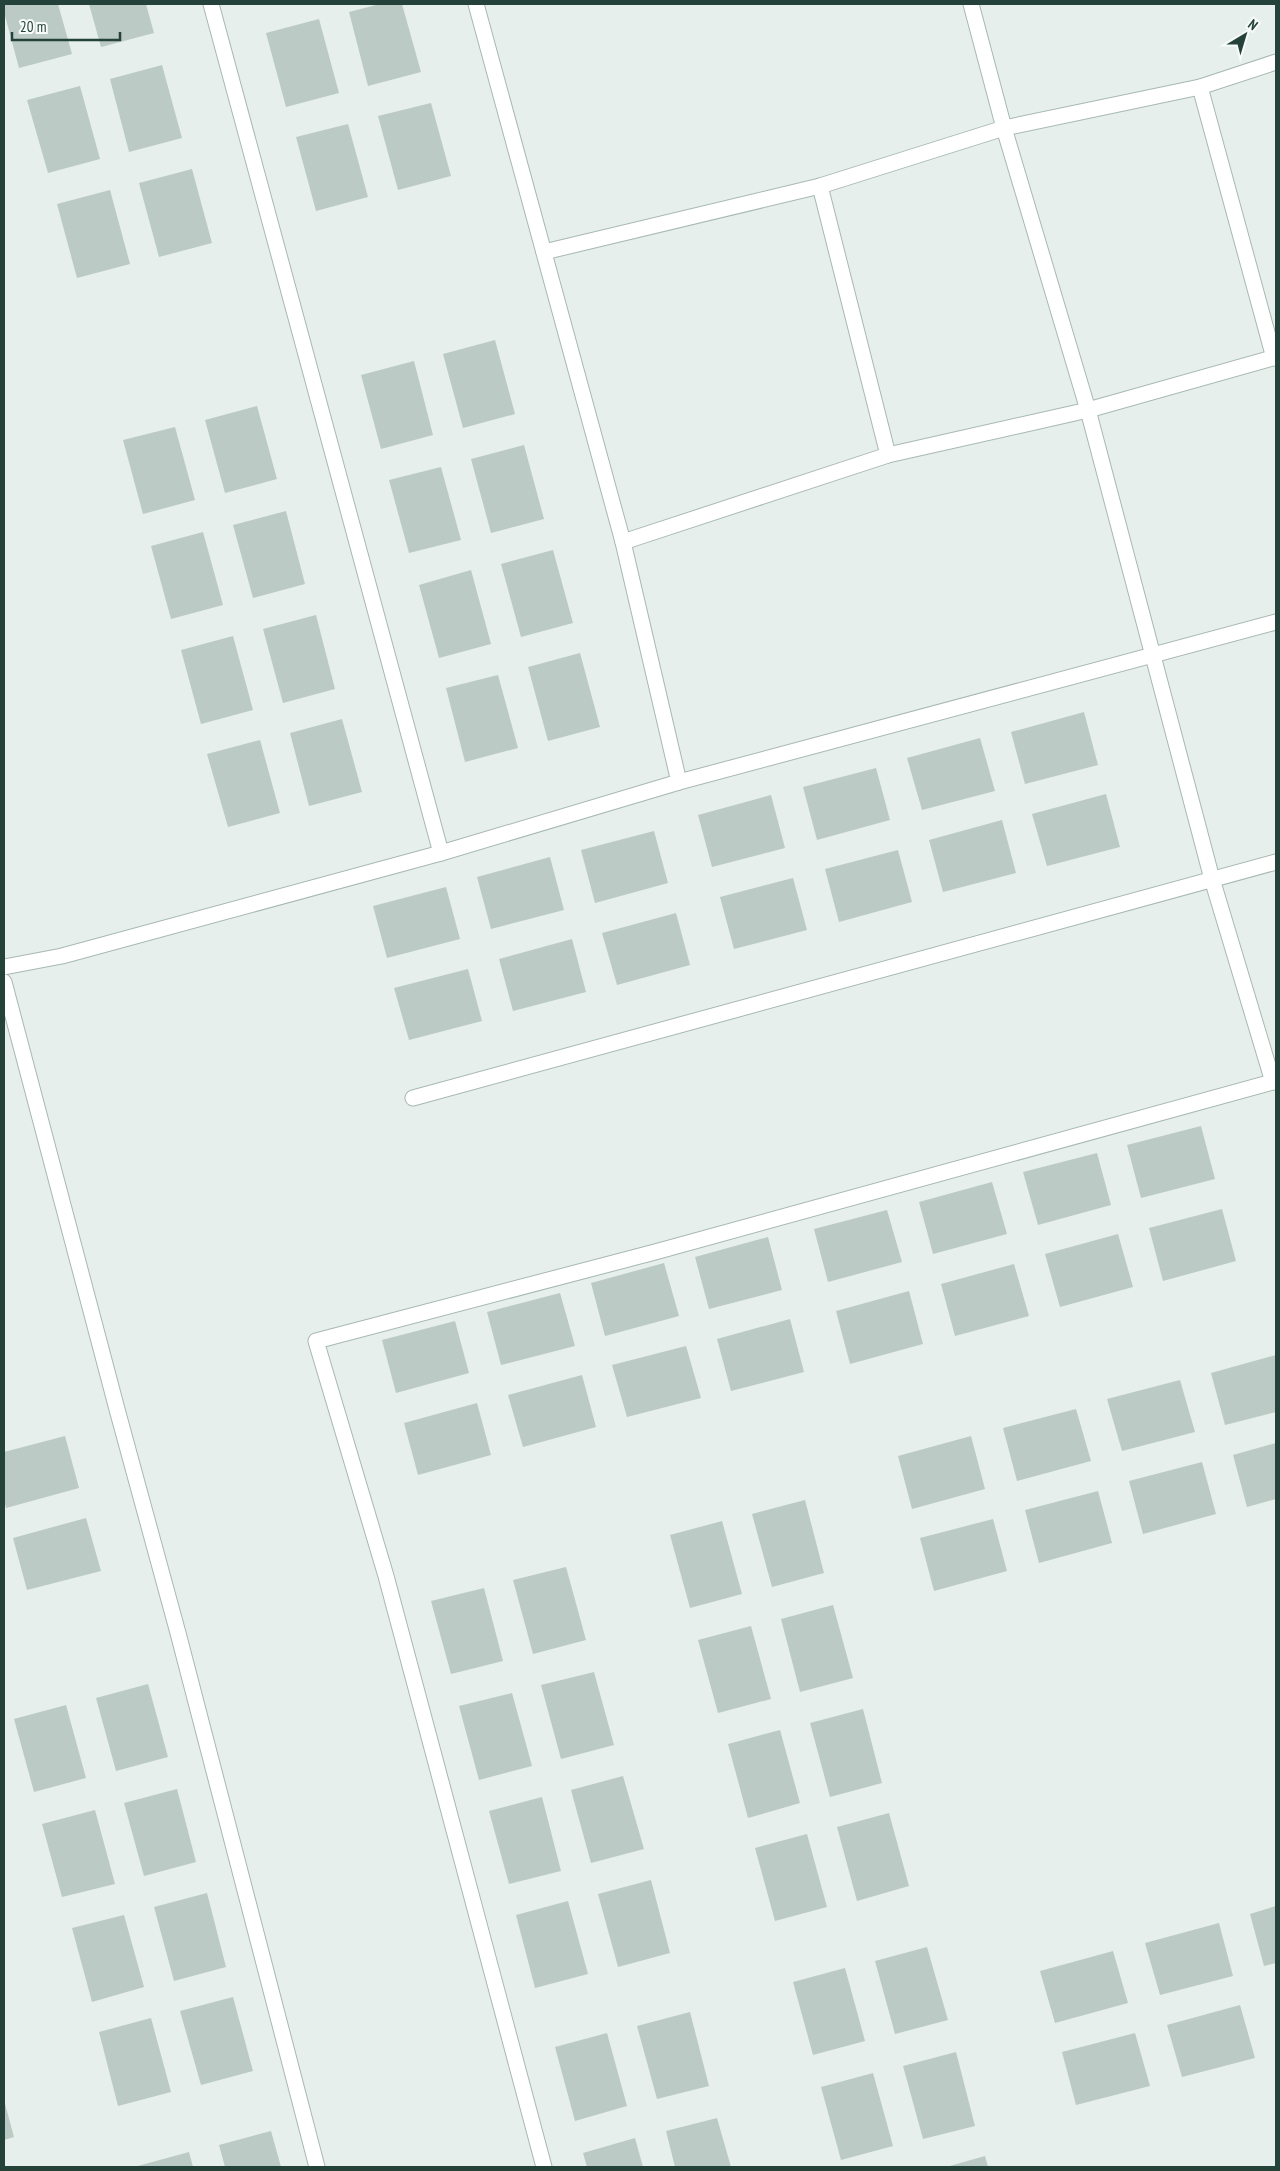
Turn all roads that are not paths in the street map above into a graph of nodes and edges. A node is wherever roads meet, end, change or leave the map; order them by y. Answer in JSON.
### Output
{"nodes":[{"id":1,"x":211,"y":4,"type":"edge"},
{"id":2,"x":971,"y":4,"type":"edge"},
{"id":3,"x":480,"y":5,"type":"edge"},
{"id":4,"x":1276,"y":62,"type":"edge"},
{"id":5,"x":1200,"y":87,"type":"junction"},
{"id":6,"x":1004,"y":128,"type":"junction"},
{"id":7,"x":820,"y":186,"type":"junction"},
{"id":8,"x":544,"y":252,"type":"junction"},
{"id":9,"x":1275,"y":358,"type":"edge"},
{"id":10,"x":1088,"y":410,"type":"junction"},
{"id":11,"x":888,"y":455,"type":"junction"},
{"id":12,"x":623,"y":542,"type":"junction"},
{"id":13,"x":1276,"y":622,"type":"edge"},
{"id":14,"x":1153,"y":656,"type":"junction"},
{"id":15,"x":679,"y":782,"type":"junction"},
{"id":16,"x":441,"y":853,"type":"junction"},
{"id":17,"x":1276,"y":862,"type":"edge"},
{"id":18,"x":1212,"y":879,"type":"junction"},
{"id":19,"x":4,"y":968,"type":"edge"},
{"id":20,"x":4,"y":982,"type":"edge"},
{"id":21,"x":1275,"y":1082,"type":"edge"},
{"id":22,"x":413,"y":1098,"type":"dead end"},
{"id":23,"x":317,"y":2167,"type":"edge"},
{"id":24,"x":544,"y":2167,"type":"edge"}],
"edges":[{"from":1,"to":16,"type":"street"},
{"from":2,"to":6,"type":"street"},
{"from":3,"to":8,"type":"street"},
{"from":4,"to":5,"type":"street"},
{"from":5,"to":6,"type":"street"},
{"from":5,"to":9,"type":"street"},
{"from":6,"to":7,"type":"street"},
{"from":6,"to":10,"type":"street"},
{"from":7,"to":8,"type":"street"},
{"from":7,"to":11,"type":"street"},
{"from":8,"to":12,"type":"street"},
{"from":9,"to":10,"type":"street"},
{"from":10,"to":11,"type":"street"},
{"from":10,"to":14,"type":"street"},
{"from":11,"to":12,"type":"street"},
{"from":12,"to":15,"type":"street"},
{"from":13,"to":14,"type":"street"},
{"from":14,"to":15,"type":"street"},
{"from":14,"to":18,"type":"street"},
{"from":15,"to":16,"type":"street"},
{"from":16,"to":19,"type":"street"},
{"from":17,"to":18,"type":"street"},
{"from":18,"to":21,"type":"street"},
{"from":18,"to":22,"type":"street"},
{"from":20,"to":23,"type":"street"},
{"from":21,"to":24,"type":"street"}]}
